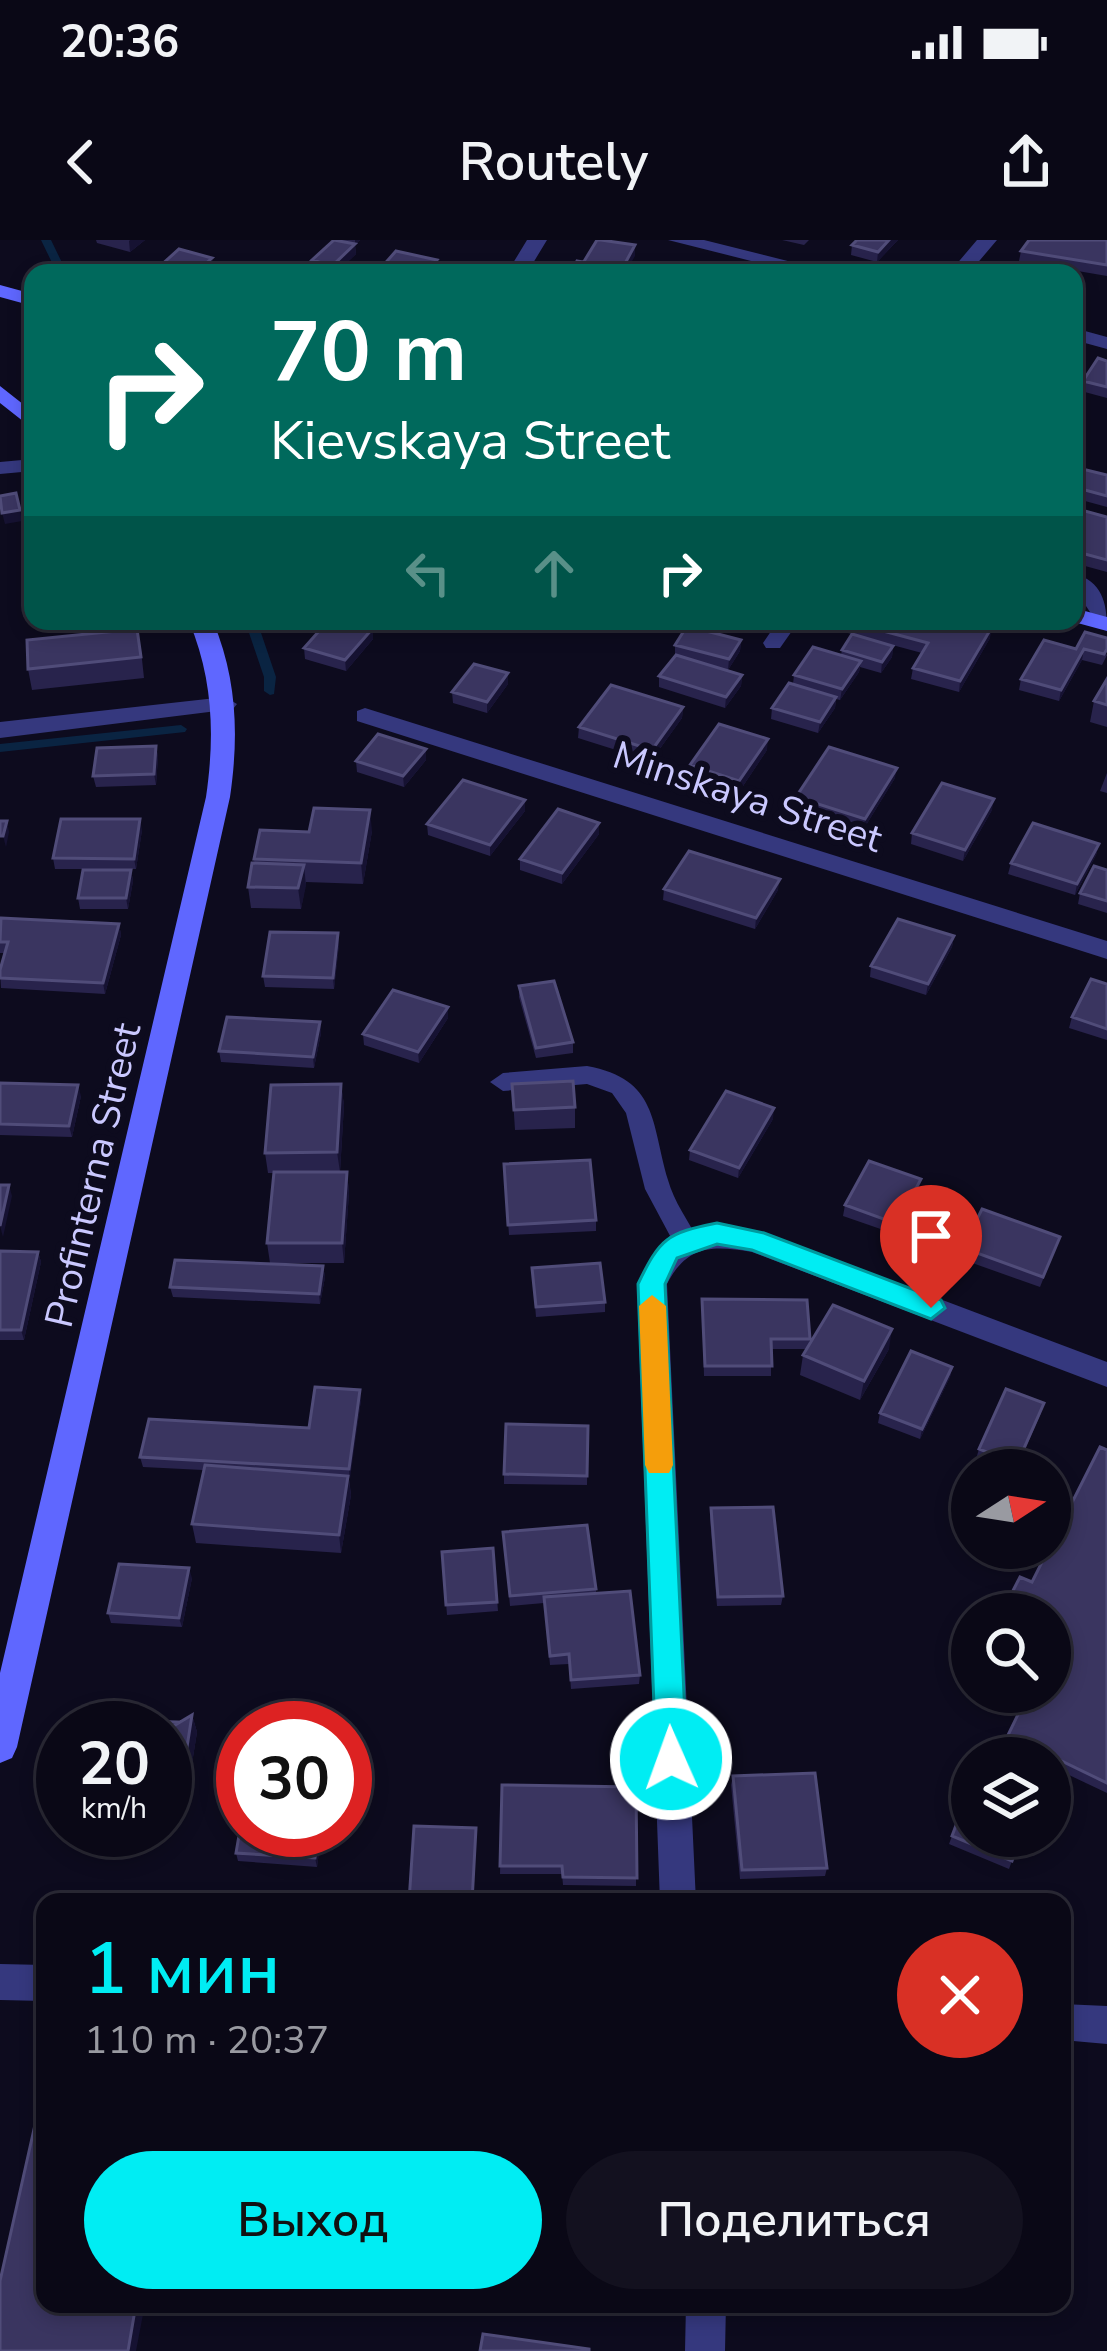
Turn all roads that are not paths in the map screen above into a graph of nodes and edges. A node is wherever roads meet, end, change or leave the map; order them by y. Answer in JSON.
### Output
{"nodes":[{"id":1,"x":678,"y":240,"type":"edge"},
{"id":2,"x":987,"y":240,"type":"edge"},
{"id":3,"x":785,"y":264,"type":"edge"},
{"id":4,"x":967,"y":264,"type":"edge"},
{"id":5,"x":0,"y":392,"type":"edge"},
{"id":6,"x":24,"y":414,"type":"edge"},
{"id":7,"x":1083,"y":584,"type":"edge"},
{"id":8,"x":1107,"y":623,"type":"edge"},
{"id":9,"x":204,"y":630,"type":"edge"},
{"id":10,"x":782,"y":630,"type":"edge"},
{"id":11,"x":772,"y":643,"type":"dead end"},
{"id":12,"x":225,"y":704,"type":"junction"},
{"id":13,"x":365,"y":716,"type":"dead end"},
{"id":14,"x":0,"y":730,"type":"edge"},
{"id":15,"x":1107,"y":950,"type":"edge"},
{"id":16,"x":503,"y":1082,"type":"dead end"},
{"id":17,"x":685,"y":1240,"type":"junction"},
{"id":18,"x":1107,"y":1375,"type":"edge"},
{"id":19,"x":0,"y":1747,"type":"edge"},
{"id":20,"x":677,"y":1893,"type":"edge"},
{"id":21,"x":0,"y":1982,"type":"edge"},
{"id":22,"x":36,"y":1983,"type":"edge"},
{"id":23,"x":1071,"y":2023,"type":"edge"},
{"id":24,"x":1107,"y":2025,"type":"edge"},
{"id":25,"x":706,"y":2313,"type":"edge"},
{"id":26,"x":705,"y":2351,"type":"edge"}],
"edges":[{"from":1,"to":3,"type":"street"},
{"from":2,"to":4,"type":"street"},
{"from":5,"to":6,"type":"main road"},
{"from":7,"to":8,"type":"lane"},
{"from":9,"to":12,"type":"main road","name":"Profinterna Street"},
{"from":10,"to":11,"type":"lane"},
{"from":12,"to":14,"type":"street"},
{"from":12,"to":19,"type":"main road","name":"Profinterna Street"},
{"from":13,"to":15,"type":"street","name":"Minskaya Street"},
{"from":16,"to":17,"type":"lane"},
{"from":17,"to":18,"type":"street"},
{"from":17,"to":20,"type":"street"},
{"from":21,"to":22,"type":"street"},
{"from":23,"to":24,"type":"street"},
{"from":25,"to":26,"type":"street"}]}
